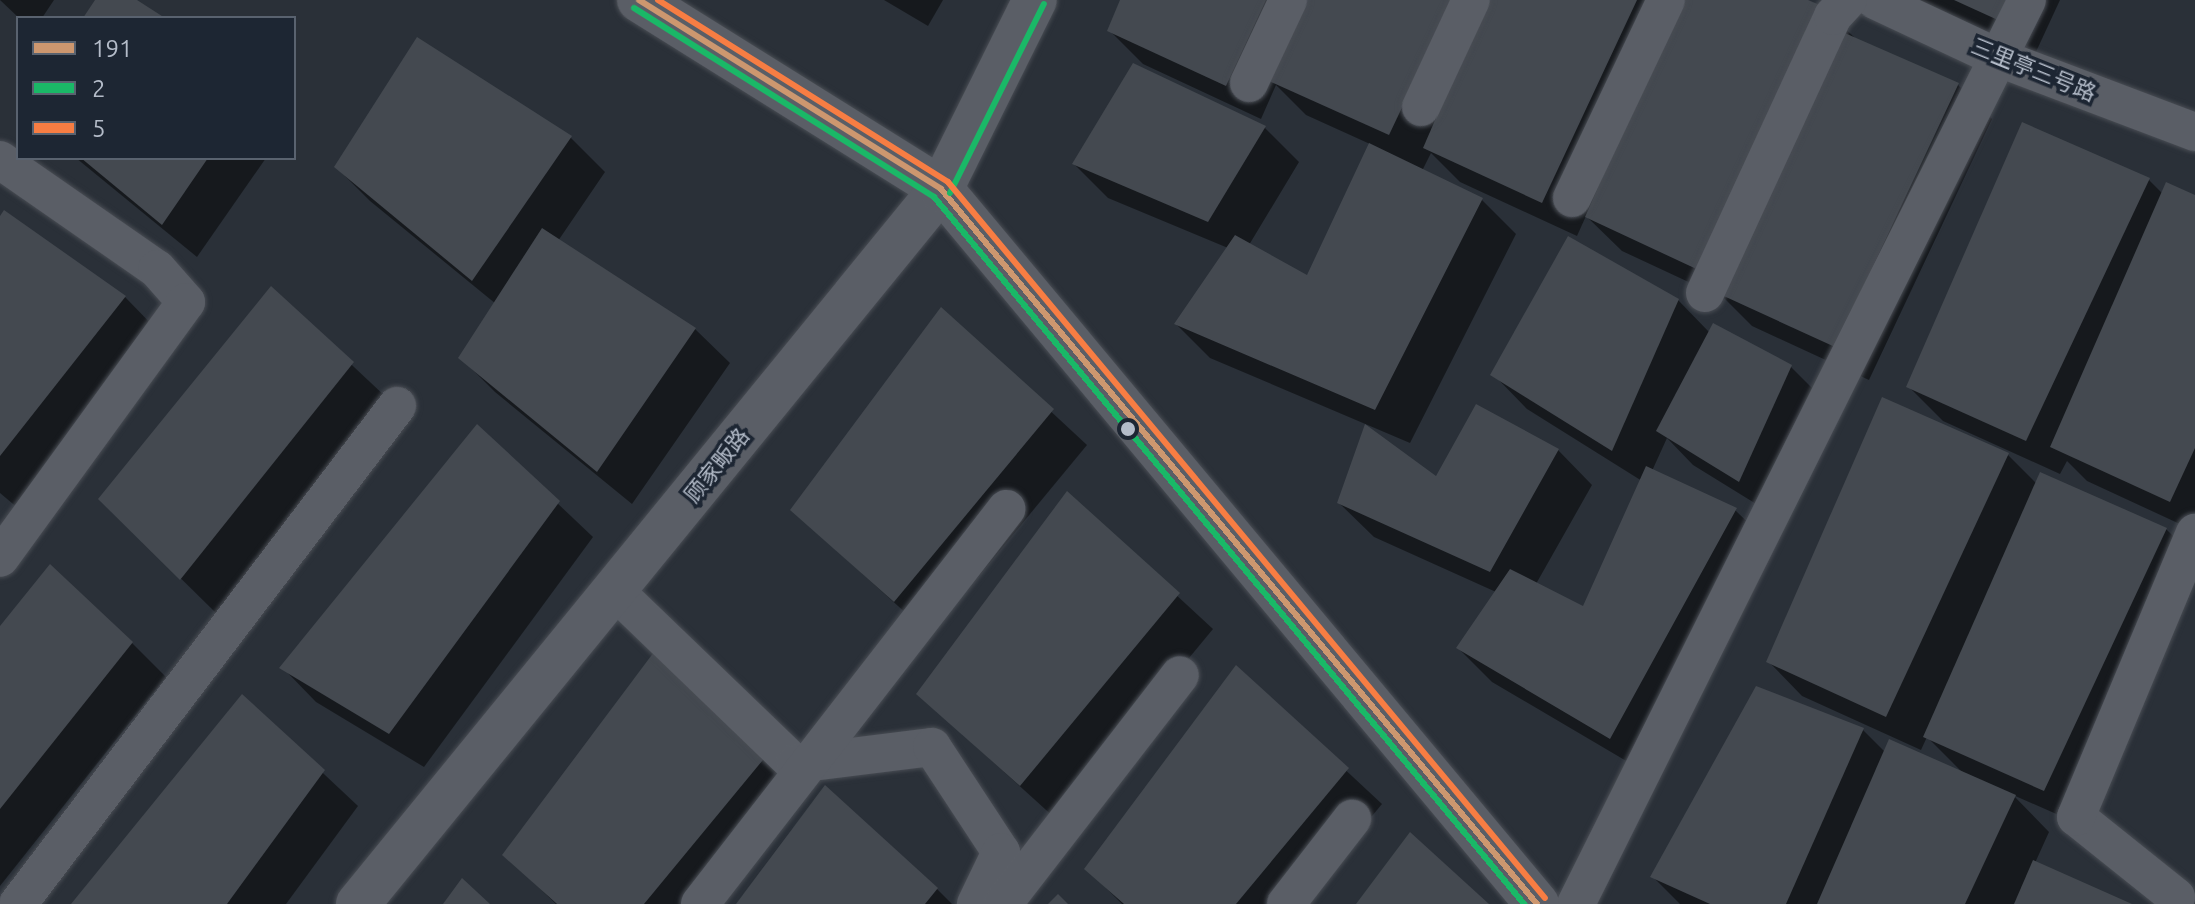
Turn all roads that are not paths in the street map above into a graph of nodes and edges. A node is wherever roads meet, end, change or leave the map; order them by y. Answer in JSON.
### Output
{"nodes":[{"id":1,"x":639,"y":0,"type":"edge"},
{"id":2,"x":1035,"y":0,"type":"edge"},
{"id":3,"x":1288,"y":0,"type":"edge"},
{"id":4,"x":1471,"y":0,"type":"edge"},
{"id":5,"x":1666,"y":0,"type":"edge"},
{"id":6,"x":1848,"y":0,"type":"edge"},
{"id":7,"x":1875,"y":0,"type":"edge"},
{"id":8,"x":2027,"y":0,"type":"edge"},
{"id":9,"x":1999,"y":58,"type":"junction"},
{"id":10,"x":1249,"y":83,"type":"dead end"},
{"id":11,"x":1421,"y":107,"type":"dead end"},
{"id":12,"x":2195,"y":132,"type":"edge"},
{"id":13,"x":0,"y":160,"type":"edge"},
{"id":14,"x":941,"y":189,"type":"junction"},
{"id":15,"x":1572,"y":198,"type":"dead end"},
{"id":16,"x":1705,"y":293,"type":"dead end"},
{"id":17,"x":397,"y":406,"type":"dead end"},
{"id":18,"x":1006,"y":509,"type":"dead end"},
{"id":19,"x":2195,"y":533,"type":"edge"},
{"id":20,"x":0,"y":558,"type":"edge"},
{"id":21,"x":614,"y":590,"type":"junction"},
{"id":22,"x":1180,"y":675,"type":"dead end"},
{"id":23,"x":810,"y":762,"type":"junction"},
{"id":24,"x":1352,"y":819,"type":"dead end"},
{"id":25,"x":18,"y":904,"type":"edge"},
{"id":26,"x":358,"y":904,"type":"edge"},
{"id":27,"x":700,"y":904,"type":"edge"},
{"id":28,"x":976,"y":904,"type":"edge"},
{"id":29,"x":1003,"y":904,"type":"edge"},
{"id":30,"x":1286,"y":904,"type":"edge"},
{"id":31,"x":1537,"y":904,"type":"edge"},
{"id":32,"x":1576,"y":904,"type":"edge"},
{"id":33,"x":2174,"y":904,"type":"edge"}],
"edges":[{"from":1,"to":14,"type":"street"},
{"from":2,"to":14,"type":"street","name":"顾家畈路"},
{"from":3,"to":10,"type":"street"},
{"from":4,"to":11,"type":"street"},
{"from":5,"to":15,"type":"street"},
{"from":6,"to":16,"type":"street"},
{"from":7,"to":9,"type":"street","name":"三里亭三号路"},
{"from":8,"to":9,"type":"street"},
{"from":9,"to":12,"type":"street","name":"三里亭三号路"},
{"from":9,"to":32,"type":"street"},
{"from":13,"to":20,"type":"street"},
{"from":14,"to":21,"type":"street","name":"顾家畈路"},
{"from":14,"to":31,"type":"street"},
{"from":17,"to":25,"type":"street"},
{"from":18,"to":23,"type":"street"},
{"from":19,"to":33,"type":"street"},
{"from":21,"to":23,"type":"street"},
{"from":21,"to":26,"type":"street","name":"顾家畈路"},
{"from":22,"to":29,"type":"street"},
{"from":23,"to":27,"type":"street"},
{"from":23,"to":28,"type":"street"},
{"from":24,"to":30,"type":"street"}]}
